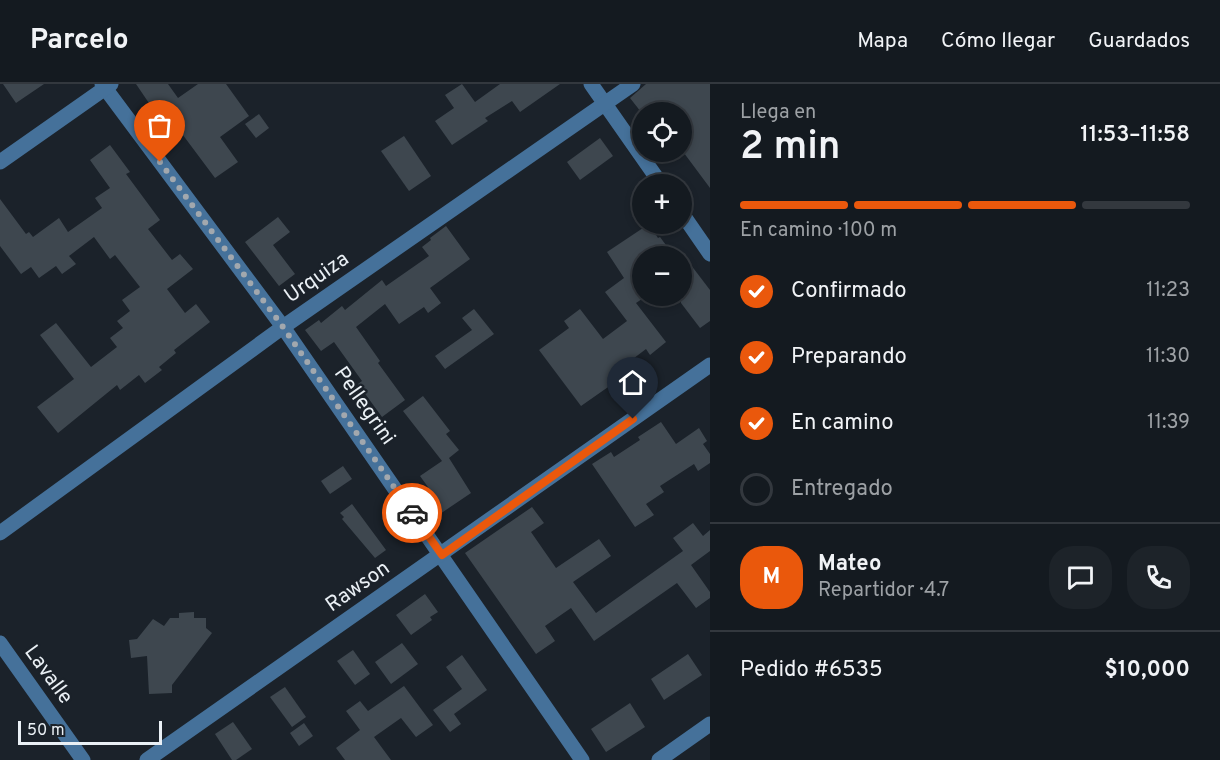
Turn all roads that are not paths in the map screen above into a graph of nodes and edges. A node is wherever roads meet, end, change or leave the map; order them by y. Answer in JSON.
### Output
{"nodes":[{"id":1,"x":591,"y":84,"type":"edge"},
{"id":2,"x":633,"y":84,"type":"edge"},
{"id":3,"x":106,"y":86,"type":"edge"},
{"id":4,"x":605,"y":104,"type":"junction"},
{"id":5,"x":0,"y":162,"type":"edge"},
{"id":6,"x":655,"y":174,"type":"edge"},
{"id":7,"x":692,"y":228,"type":"edge"},
{"id":8,"x":710,"y":254,"type":"edge"},
{"id":9,"x":283,"y":327,"type":"junction"},
{"id":10,"x":710,"y":365,"type":"edge"},
{"id":11,"x":0,"y":533,"type":"edge"},
{"id":12,"x":442,"y":555,"type":"junction"},
{"id":13,"x":0,"y":643,"type":"edge"},
{"id":14,"x":710,"y":724,"type":"edge"},
{"id":15,"x":83,"y":760,"type":"edge"},
{"id":16,"x":147,"y":760,"type":"edge"},
{"id":17,"x":582,"y":760,"type":"edge"},
{"id":18,"x":659,"y":760,"type":"edge"}],
"edges":[{"from":1,"to":4,"type":"street"},
{"from":2,"to":4,"type":"street","name":"Urquiza"},
{"from":3,"to":5,"type":"street"},
{"from":3,"to":9,"type":"street","name":"Pellegrini"},
{"from":4,"to":6,"type":"street"},
{"from":4,"to":9,"type":"street","name":"Urquiza"},
{"from":7,"to":8,"type":"street"},
{"from":9,"to":11,"type":"street","name":"Urquiza"},
{"from":9,"to":12,"type":"street","name":"Pellegrini"},
{"from":10,"to":12,"type":"street","name":"Rawson"},
{"from":12,"to":16,"type":"street","name":"Rawson"},
{"from":12,"to":17,"type":"street","name":"Pellegrini"},
{"from":13,"to":15,"type":"street","name":"Lavalle"},
{"from":14,"to":18,"type":"street"}]}
